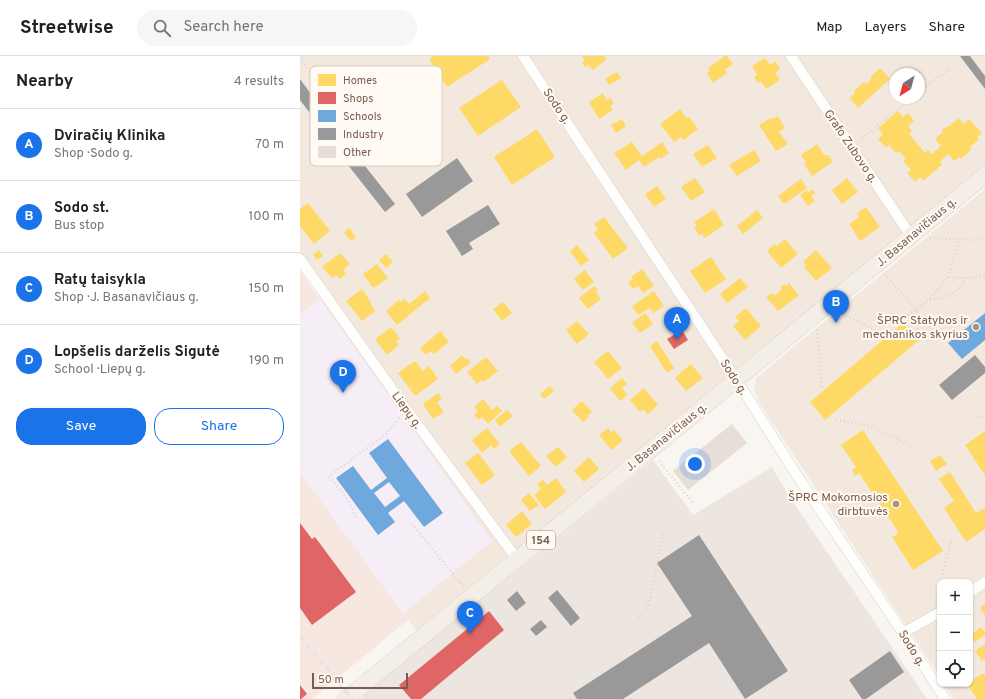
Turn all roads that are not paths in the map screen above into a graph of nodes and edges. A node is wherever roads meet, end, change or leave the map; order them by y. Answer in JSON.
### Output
{"nodes":[{"id":1,"x":523,"y":56,"type":"edge"},
{"id":2,"x":791,"y":56,"type":"edge"},
{"id":3,"x":985,"y":175,"type":"edge"},
{"id":4,"x":911,"y":236,"type":"junction"},
{"id":5,"x":300,"y":259,"type":"edge"},
{"id":6,"x":736,"y":379,"type":"junction"},
{"id":7,"x":517,"y":559,"type":"junction"},
{"id":8,"x":985,"y":582,"type":"edge"},
{"id":9,"x":973,"y":590,"type":"edge"},
{"id":10,"x":937,"y":614,"type":"edge"},
{"id":11,"x":903,"y":633,"type":"junction"},
{"id":12,"x":346,"y":699,"type":"edge"},
{"id":13,"x":945,"y":699,"type":"edge"}],
"edges":[{"from":1,"to":6,"type":"street","name":"Sodo g."},
{"from":2,"to":4,"type":"street","name":"Grafo Zubovo g."},
{"from":3,"to":4,"type":"main road","name":"J. Basanavičiaus g.","number":"154"},
{"from":4,"to":6,"type":"main road","name":"J. Basanavičiaus g.","number":"154"},
{"from":5,"to":7,"type":"street","name":"Liepų g."},
{"from":6,"to":7,"type":"main road","name":"J. Basanavičiaus g.","number":"154"},
{"from":6,"to":11,"type":"street","name":"Sodo g."},
{"from":7,"to":12,"type":"main road","name":"J. Basanavičiaus g.","number":"154"},
{"from":8,"to":9,"type":"street"},
{"from":10,"to":11,"type":"street"},
{"from":11,"to":13,"type":"street","name":"Sodo g."}]}
